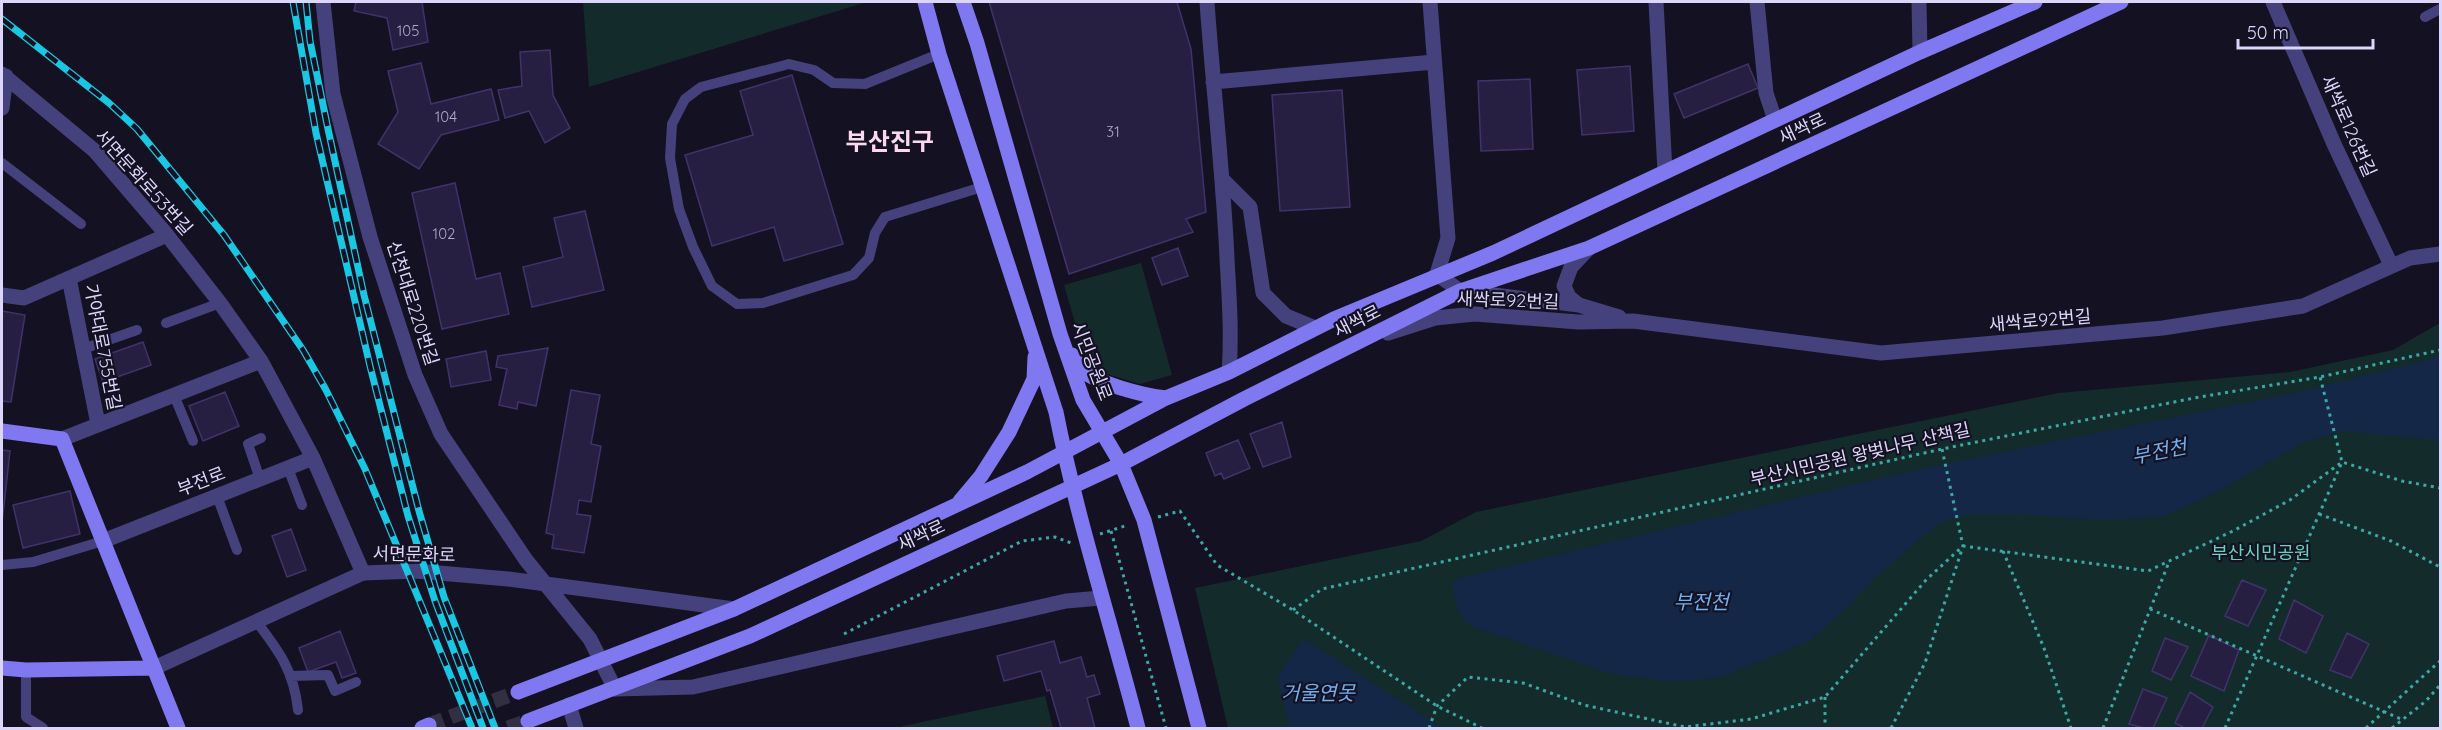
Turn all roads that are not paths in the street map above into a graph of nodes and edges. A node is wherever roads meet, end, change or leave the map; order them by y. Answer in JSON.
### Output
{"nodes":[{"id":1,"x":323,"y":2,"type":"edge"},
{"id":2,"x":925,"y":2,"type":"edge"},
{"id":3,"x":963,"y":2,"type":"edge"},
{"id":4,"x":1207,"y":2,"type":"edge"},
{"id":5,"x":1430,"y":2,"type":"edge"},
{"id":6,"x":1656,"y":2,"type":"edge"},
{"id":7,"x":1757,"y":2,"type":"edge"},
{"id":8,"x":1919,"y":2,"type":"edge"},
{"id":9,"x":2034,"y":2,"type":"edge"},
{"id":10,"x":2121,"y":2,"type":"edge"},
{"id":11,"x":2273,"y":2,"type":"edge"},
{"id":12,"x":2440,"y":9,"type":"edge"},
{"id":13,"x":2425,"y":17,"type":"dead end"},
{"id":14,"x":1920,"y":52,"type":"junction"},
{"id":15,"x":939,"y":54,"type":"junction"},
{"id":16,"x":1434,"y":62,"type":"junction"},
{"id":17,"x":4,"y":75,"type":"edge"},
{"id":18,"x":1213,"y":82,"type":"junction"},
{"id":19,"x":2,"y":108,"type":"edge"},
{"id":20,"x":1775,"y":120,"type":"junction"},
{"id":21,"x":2,"y":163,"type":"edge"},
{"id":22,"x":1665,"y":172,"type":"junction"},
{"id":23,"x":1223,"y":180,"type":"junction"},
{"id":24,"x":982,"y":187,"type":"junction"},
{"id":25,"x":81,"y":224,"type":"dead end"},
{"id":26,"x":167,"y":236,"type":"junction"},
{"id":27,"x":1589,"y":248,"type":"junction"},
{"id":28,"x":2440,"y":254,"type":"edge"},
{"id":29,"x":2391,"y":265,"type":"junction"},
{"id":30,"x":1437,"y":274,"type":"junction"},
{"id":31,"x":69,"y":278,"type":"junction"},
{"id":32,"x":1460,"y":291,"type":"junction"},
{"id":33,"x":2,"y":295,"type":"edge"},
{"id":34,"x":220,"y":303,"type":"junction"},
{"id":35,"x":1579,"y":305,"type":"junction"},
{"id":36,"x":1633,"y":321,"type":"junction"},
{"id":37,"x":166,"y":324,"type":"dead end"},
{"id":38,"x":1315,"y":328,"type":"junction"},
{"id":39,"x":137,"y":330,"type":"dead end"},
{"id":40,"x":1060,"y":334,"type":"junction"},
{"id":41,"x":1349,"y":346,"type":"junction"},
{"id":42,"x":1036,"y":348,"type":"junction"},
{"id":43,"x":83,"y":349,"type":"junction"},
{"id":44,"x":261,"y":361,"type":"junction"},
{"id":45,"x":1229,"y":372,"type":"junction"},
{"id":46,"x":174,"y":395,"type":"junction"},
{"id":47,"x":1166,"y":398,"type":"junction"},
{"id":48,"x":99,"y":424,"type":"junction"},
{"id":49,"x":2,"y":430,"type":"edge"},
{"id":50,"x":1102,"y":431,"type":"junction"},
{"id":51,"x":261,"y":438,"type":"dead end"},
{"id":52,"x":62,"y":439,"type":"junction"},
{"id":53,"x":193,"y":441,"type":"dead end"},
{"id":54,"x":1064,"y":454,"type":"junction"},
{"id":55,"x":313,"y":458,"type":"junction"},
{"id":56,"x":1121,"y":464,"type":"junction"},
{"id":57,"x":288,"y":468,"type":"junction"},
{"id":58,"x":260,"y":479,"type":"junction"},
{"id":59,"x":1072,"y":487,"type":"junction"},
{"id":60,"x":217,"y":496,"type":"junction"},
{"id":61,"x":302,"y":505,"type":"dead end"},
{"id":62,"x":956,"y":505,"type":"junction"},
{"id":63,"x":103,"y":541,"type":"junction"},
{"id":64,"x":237,"y":550,"type":"dead end"},
{"id":65,"x":2,"y":565,"type":"edge"},
{"id":66,"x":363,"y":573,"type":"junction"},
{"id":67,"x":545,"y":584,"type":"junction"},
{"id":68,"x":1101,"y":598,"type":"junction"},
{"id":69,"x":734,"y":609,"type":"junction"},
{"id":70,"x":256,"y":621,"type":"junction"},
{"id":71,"x":601,"y":660,"type":"junction"},
{"id":72,"x":2,"y":668,"type":"edge"},
{"id":73,"x":154,"y":668,"type":"junction"},
{"id":74,"x":26,"y":670,"type":"junction"},
{"id":75,"x":290,"y":676,"type":"junction"},
{"id":76,"x":356,"y":682,"type":"dead end"},
{"id":77,"x":615,"y":689,"type":"junction"},
{"id":78,"x":518,"y":692,"type":"tunnel mouth"},
{"id":79,"x":569,"y":705,"type":"junction"},
{"id":80,"x":298,"y":710,"type":"dead end"},
{"id":81,"x":528,"y":721,"type":"tunnel mouth"},
{"id":82,"x":43,"y":729,"type":"edge"},
{"id":83,"x":178,"y":729,"type":"edge"},
{"id":84,"x":576,"y":729,"type":"edge"},
{"id":85,"x":1138,"y":729,"type":"edge"},
{"id":86,"x":1199,"y":729,"type":"edge"}],
"edges":[{"from":1,"to":67,"type":"street","name":"신천대로220번길"},
{"from":2,"to":15,"type":"main road"},
{"from":3,"to":40,"type":"main road","name":"시민공원로"},
{"from":4,"to":18,"type":"street"},
{"from":5,"to":16,"type":"street"},
{"from":6,"to":22,"type":"street"},
{"from":7,"to":20,"type":"street"},
{"from":8,"to":14,"type":"street"},
{"from":9,"to":14,"type":"main road","name":"새싹로"},
{"from":10,"to":27,"type":"main road","name":"새싹로"},
{"from":11,"to":29,"type":"street","name":"새싹로126번길"},
{"from":12,"to":13,"type":"lane"},
{"from":14,"to":20,"type":"main road","name":"새싹로"},
{"from":15,"to":24,"type":"main road"},
{"from":15,"to":24,"type":"lane"},
{"from":16,"to":18,"type":"street"},
{"from":16,"to":30,"type":"street"},
{"from":17,"to":19,"type":"street"},
{"from":17,"to":26,"type":"street","name":"서면문화로53번길"},
{"from":18,"to":23,"type":"street"},
{"from":20,"to":22,"type":"main road","name":"새싹로"},
{"from":21,"to":25,"type":"lane"},
{"from":22,"to":30,"type":"main road","name":"새싹로"},
{"from":23,"to":38,"type":"street","name":"새싹로"},
{"from":23,"to":45,"type":"street"},
{"from":24,"to":42,"type":"main road"},
{"from":26,"to":31,"type":"street","name":"가야대로755번길"},
{"from":26,"to":34,"type":"street","name":"서면문화로53번길"},
{"from":27,"to":32,"type":"main road","name":"새싹로"},
{"from":27,"to":35,"type":"street"},
{"from":28,"to":29,"type":"street","name":"새싹로92번길"},
{"from":29,"to":36,"type":"street","name":"새싹로92번길"},
{"from":30,"to":32,"type":"street","name":"새싹로92번길"},
{"from":30,"to":38,"type":"main road","name":"새싹로"},
{"from":31,"to":33,"type":"street","name":"가야대로755번길"},
{"from":31,"to":43,"type":"street","name":"가야대로755번길"},
{"from":32,"to":35,"type":"street","name":"새싹로92번길"},
{"from":32,"to":41,"type":"main road","name":"새싹로"},
{"from":34,"to":37,"type":"lane"},
{"from":34,"to":44,"type":"street","name":"서면문화로53번길"},
{"from":35,"to":36,"type":"street","name":"새싹로92번길"},
{"from":36,"to":41,"type":"street","name":"새싹로92번길"},
{"from":38,"to":45,"type":"main road","name":"새싹로"},
{"from":39,"to":43,"type":"lane"},
{"from":40,"to":47,"type":"main road"},
{"from":40,"to":50,"type":"main road","name":"시민공원로"},
{"from":41,"to":56,"type":"main road","name":"새싹로"},
{"from":42,"to":54,"type":"main road"},
{"from":42,"to":62,"type":"main road"},
{"from":43,"to":48,"type":"street","name":"가야대로755번길"},
{"from":44,"to":46,"type":"street"},
{"from":44,"to":55,"type":"street","name":"서면문화로53번길"},
{"from":45,"to":47,"type":"main road","name":"새싹로"},
{"from":46,"to":48,"type":"street"},
{"from":46,"to":53,"type":"lane"},
{"from":47,"to":50,"type":"main road","name":"새싹로"},
{"from":48,"to":52,"type":"street"},
{"from":49,"to":52,"type":"main road"},
{"from":50,"to":54,"type":"main road","name":"새싹로"},
{"from":50,"to":56,"type":"main road","name":"시민공원로"},
{"from":51,"to":58,"type":"lane"},
{"from":52,"to":63,"type":"main road"},
{"from":54,"to":59,"type":"main road"},
{"from":54,"to":62,"type":"main road","name":"새싹로"},
{"from":55,"to":57,"type":"street","name":"부전로"},
{"from":55,"to":66,"type":"street","name":"서면문화로53번길"},
{"from":56,"to":59,"type":"main road","name":"새싹로"},
{"from":56,"to":86,"type":"main road","name":"시민공원로"},
{"from":57,"to":58,"type":"street","name":"부전로"},
{"from":57,"to":61,"type":"lane"},
{"from":58,"to":60,"type":"street","name":"부전로"},
{"from":59,"to":68,"type":"main road"},
{"from":59,"to":77,"type":"main road","name":"새싹로"},
{"from":60,"to":63,"type":"street","name":"부전로"},
{"from":60,"to":64,"type":"lane"},
{"from":62,"to":69,"type":"main road","name":"새싹로"},
{"from":63,"to":65,"type":"lane","name":"부전로"},
{"from":63,"to":73,"type":"main road"},
{"from":66,"to":67,"type":"street","name":"서면문화로"},
{"from":66,"to":70,"type":"street","name":"서면문화로"},
{"from":67,"to":69,"type":"street","name":"서면문화로"},
{"from":67,"to":71,"type":"street"},
{"from":68,"to":77,"type":"street","name":"새싹로"},
{"from":68,"to":85,"type":"main road"},
{"from":69,"to":71,"type":"main road","name":"새싹로"},
{"from":70,"to":73,"type":"street","name":"서면문화로"},
{"from":70,"to":75,"type":"lane"},
{"from":71,"to":77,"type":"street"},
{"from":71,"to":78,"type":"main road","name":"새싹로"},
{"from":72,"to":74,"type":"main road","name":"서면문화로"},
{"from":73,"to":74,"type":"main road","name":"서면문화로"},
{"from":73,"to":83,"type":"main road"},
{"from":74,"to":82,"type":"lane"},
{"from":75,"to":76,"type":"lane"},
{"from":75,"to":80,"type":"lane"},
{"from":77,"to":79,"type":"main road","name":"새싹로"},
{"from":79,"to":81,"type":"main road","name":"새싹로"},
{"from":79,"to":84,"type":"street"}]}
